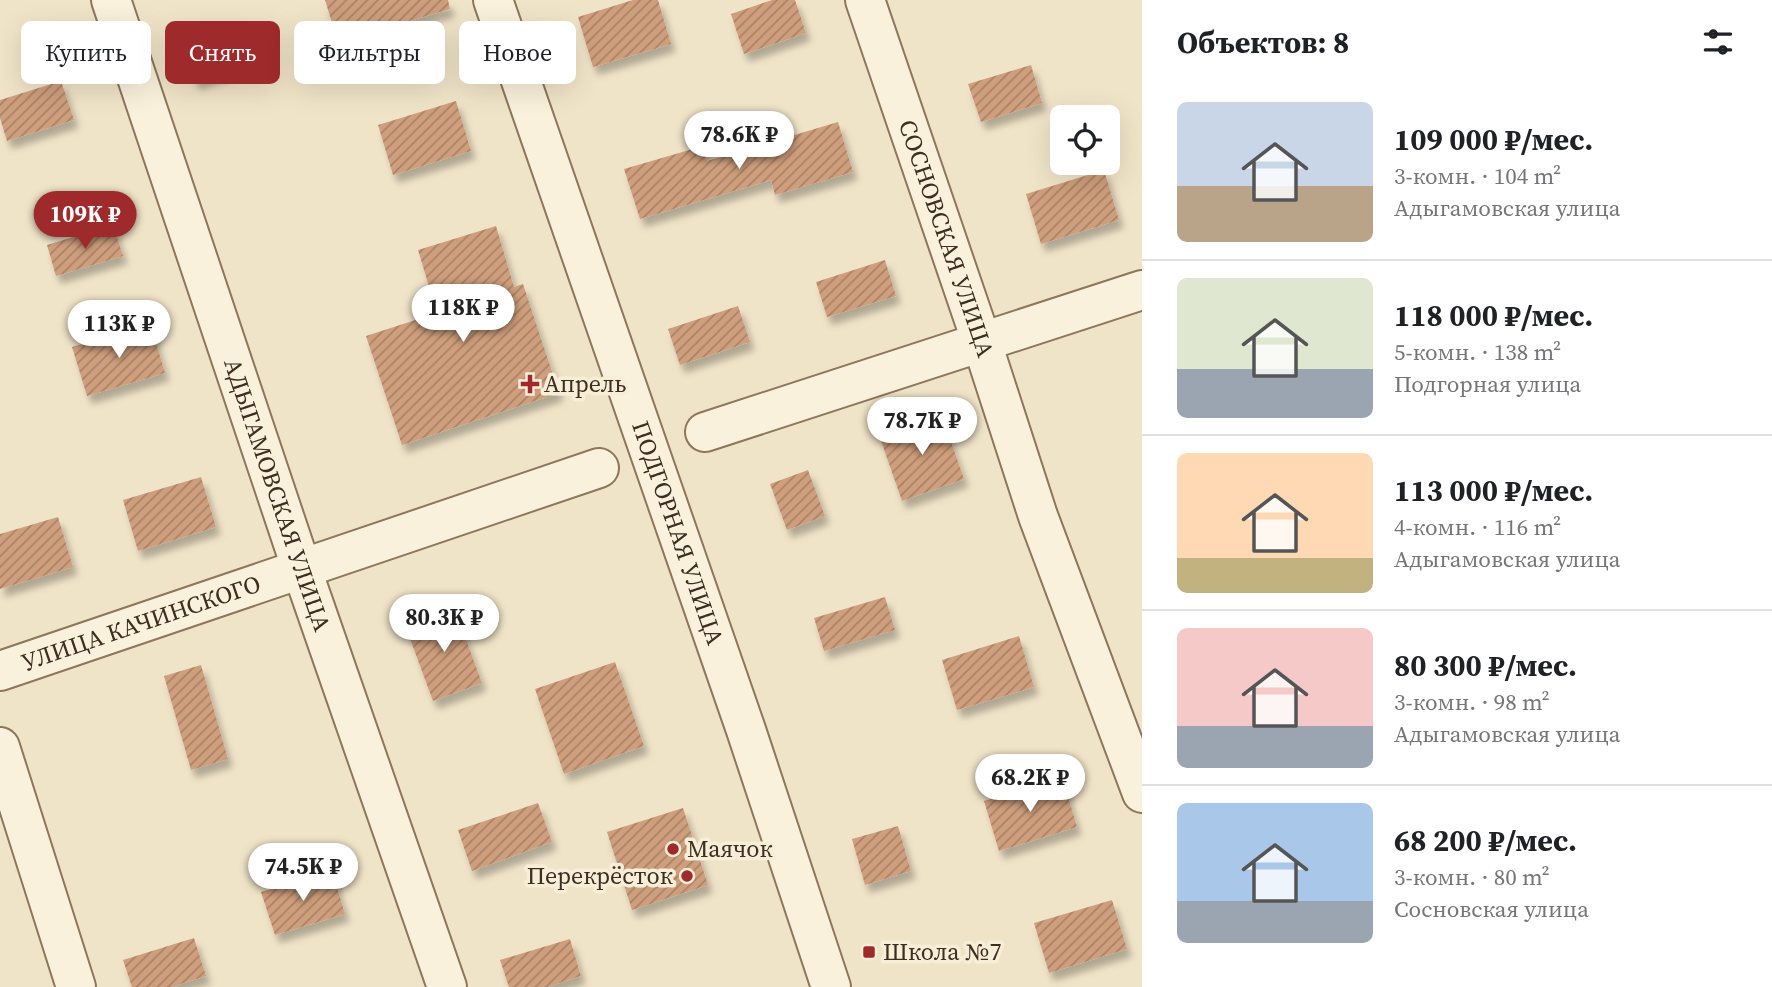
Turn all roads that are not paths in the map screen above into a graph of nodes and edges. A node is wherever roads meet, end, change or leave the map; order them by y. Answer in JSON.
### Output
{"nodes":[{"id":1,"x":111,"y":0,"type":"edge"},
{"id":2,"x":493,"y":0,"type":"edge"},
{"id":3,"x":865,"y":0,"type":"edge"},
{"id":4,"x":1142,"y":290,"type":"edge"},
{"id":5,"x":982,"y":343,"type":"junction"},
{"id":6,"x":705,"y":432,"type":"dead end"},
{"id":7,"x":599,"y":468,"type":"dead end"},
{"id":8,"x":302,"y":570,"type":"junction"},
{"id":9,"x":0,"y":671,"type":"edge"},
{"id":10,"x":0,"y":747,"type":"edge"},
{"id":11,"x":1142,"y":793,"type":"edge"},
{"id":12,"x":76,"y":987,"type":"edge"},
{"id":13,"x":447,"y":987,"type":"edge"},
{"id":14,"x":831,"y":987,"type":"edge"}],
"edges":[{"from":1,"to":8,"type":"street","name":"АДЫГАМОВСКАЯ УЛИЦА"},
{"from":2,"to":14,"type":"street","name":"ПОДГОРНАЯ УЛИЦА"},
{"from":3,"to":5,"type":"street","name":"СОСНОВСКАЯ УЛИЦА"},
{"from":4,"to":5,"type":"street"},
{"from":5,"to":6,"type":"street"},
{"from":5,"to":11,"type":"street","name":"СОСНОВСКАЯ УЛИЦА"},
{"from":7,"to":8,"type":"street","name":"УЛИЦА КАЧИНСКОГО"},
{"from":8,"to":9,"type":"street","name":"УЛИЦА КАЧИНСКОГО"},
{"from":8,"to":13,"type":"street","name":"АДЫГАМОВСКАЯ УЛИЦА"},
{"from":10,"to":12,"type":"street"}]}
